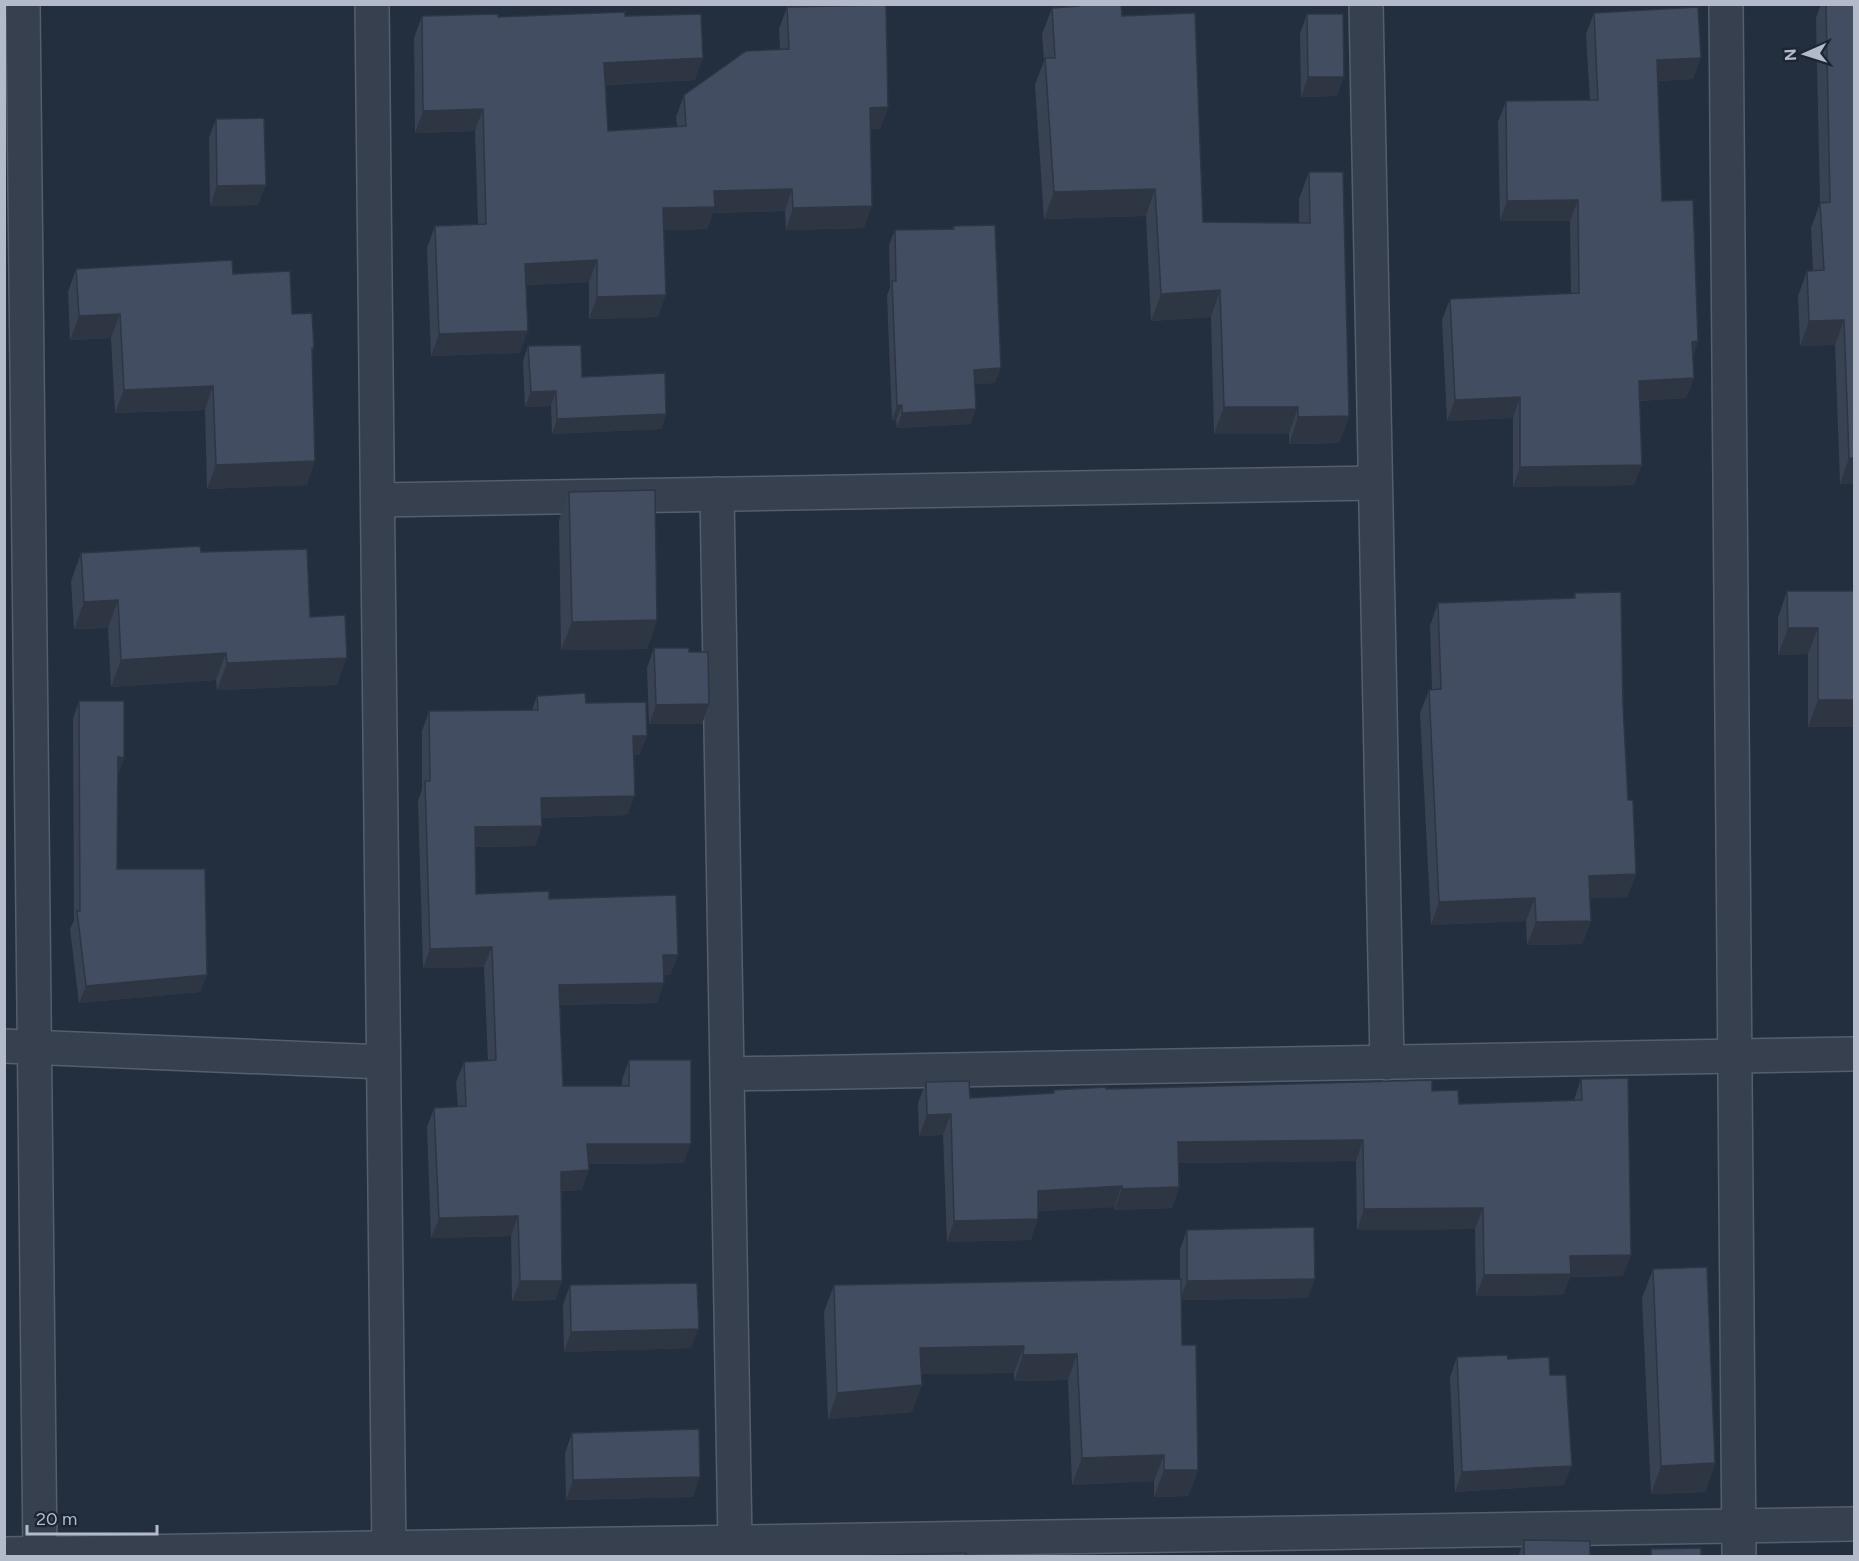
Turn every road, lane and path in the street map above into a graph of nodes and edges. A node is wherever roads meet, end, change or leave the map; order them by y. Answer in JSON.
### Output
{"nodes":[{"id":1,"x":23,"y":4,"type":"edge"},
{"id":2,"x":372,"y":4,"type":"edge"},
{"id":3,"x":1366,"y":4,"type":"edge"},
{"id":4,"x":1726,"y":4,"type":"edge"},
{"id":5,"x":1375,"y":483,"type":"junction"},
{"id":6,"x":717,"y":494,"type":"junction"},
{"id":7,"x":378,"y":500,"type":"junction"},
{"id":8,"x":17,"y":576,"type":"edge"},
{"id":9,"x":20,"y":1047,"type":"edge"},
{"id":10,"x":1854,"y":1054,"type":"edge"},
{"id":11,"x":1734,"y":1057,"type":"junction"},
{"id":12,"x":383,"y":1062,"type":"junction"},
{"id":13,"x":1387,"y":1063,"type":"junction"},
{"id":14,"x":728,"y":1074,"type":"junction"},
{"id":15,"x":1854,"y":1524,"type":"edge"},
{"id":16,"x":1739,"y":1541,"type":"edge"},
{"id":17,"x":735,"y":1543,"type":"junction"},
{"id":18,"x":1392,"y":1544,"type":"edge"},
{"id":19,"x":389,"y":1553,"type":"edge"},
{"id":20,"x":4,"y":1554,"type":"edge"},
{"id":21,"x":40,"y":1556,"type":"edge"}],
"edges":[{"from":1,"to":8,"type":"street"},
{"from":2,"to":7,"type":"street"},
{"from":3,"to":5,"type":"street"},
{"from":4,"to":11,"type":"street"},
{"from":5,"to":6,"type":"street"},
{"from":5,"to":13,"type":"street"},
{"from":6,"to":7,"type":"street"},
{"from":6,"to":14,"type":"street"},
{"from":7,"to":12,"type":"street"},
{"from":8,"to":9,"type":"street"},
{"from":9,"to":12,"type":"street"},
{"from":9,"to":21,"type":"street"},
{"from":10,"to":11,"type":"street"},
{"from":11,"to":13,"type":"street"},
{"from":11,"to":16,"type":"street"},
{"from":12,"to":19,"type":"street"},
{"from":13,"to":14,"type":"street"},
{"from":14,"to":17,"type":"street"},
{"from":15,"to":16,"type":"street"},
{"from":16,"to":18,"type":"street"},
{"from":17,"to":18,"type":"street"},
{"from":17,"to":19,"type":"street"},
{"from":19,"to":21,"type":"street"},
{"from":20,"to":21,"type":"street"}]}
